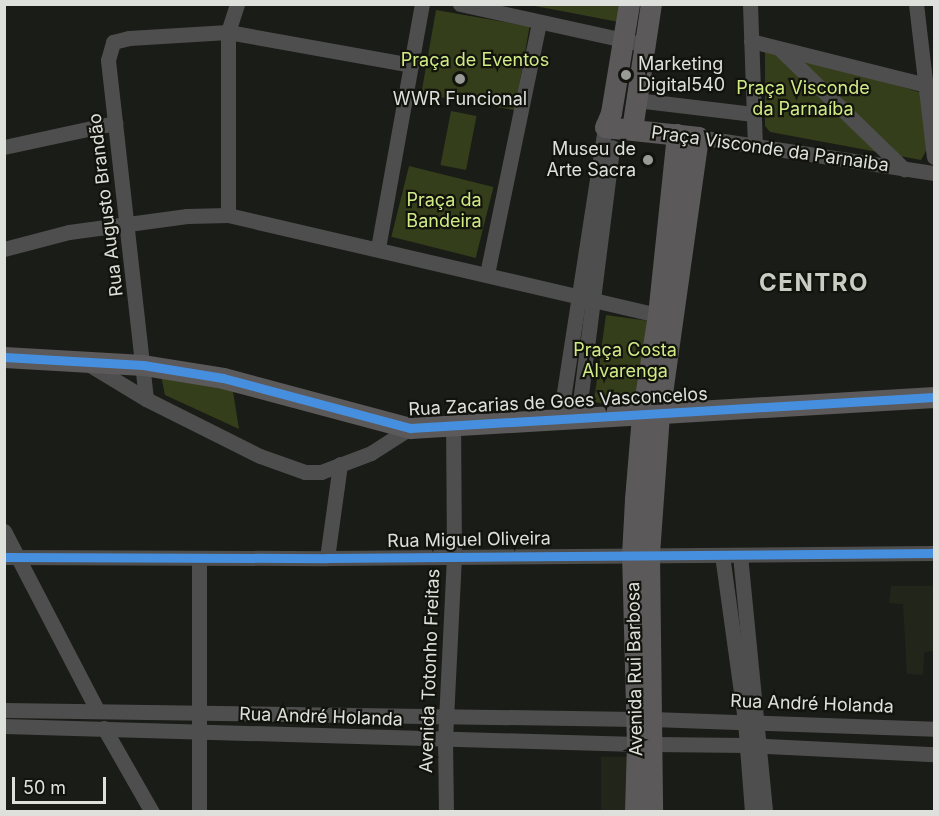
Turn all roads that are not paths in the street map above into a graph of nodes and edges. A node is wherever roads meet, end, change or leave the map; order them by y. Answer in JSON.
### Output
{"nodes":[{"id":1,"x":237,"y":4,"type":"edge"},
{"id":2,"x":422,"y":4,"type":"edge"},
{"id":3,"x":460,"y":4,"type":"edge"},
{"id":4,"x":629,"y":4,"type":"edge"},
{"id":5,"x":651,"y":4,"type":"edge"},
{"id":6,"x":750,"y":4,"type":"edge"},
{"id":7,"x":916,"y":4,"type":"edge"},
{"id":8,"x":539,"y":22,"type":"junction"},
{"id":9,"x":228,"y":32,"type":"junction"},
{"id":10,"x":622,"y":40,"type":"junction"},
{"id":11,"x":751,"y":41,"type":"junction"},
{"id":12,"x":644,"y":44,"type":"junction"},
{"id":13,"x":778,"y":47,"type":"junction"},
{"id":14,"x":411,"y":65,"type":"junction"},
{"id":15,"x":930,"y":87,"type":"edge"},
{"id":16,"x":636,"y":100,"type":"junction"},
{"id":17,"x":753,"y":114,"type":"junction"},
{"id":18,"x":115,"y":123,"type":"junction"},
{"id":19,"x":616,"y":125,"type":"junction"},
{"id":20,"x":687,"y":135,"type":"junction"},
{"id":21,"x":755,"y":146,"type":"junction"},
{"id":22,"x":4,"y":147,"type":"edge"},
{"id":23,"x":934,"y":156,"type":"edge"},
{"id":24,"x":904,"y":169,"type":"junction"},
{"id":25,"x":934,"y":173,"type":"edge"},
{"id":26,"x":228,"y":215,"type":"junction"},
{"id":27,"x":129,"y":224,"type":"junction"},
{"id":28,"x":378,"y":248,"type":"junction"},
{"id":29,"x":4,"y":249,"type":"edge"},
{"id":30,"x":487,"y":274,"type":"junction"},
{"id":31,"x":586,"y":300,"type":"junction"},
{"id":32,"x":665,"y":316,"type":"junction"},
{"id":33,"x":4,"y":357,"type":"edge"},
{"id":34,"x":82,"y":360,"type":"junction"},
{"id":35,"x":143,"y":365,"type":"junction"},
{"id":36,"x":934,"y":397,"type":"edge"},
{"id":37,"x":146,"y":399,"type":"junction"},
{"id":38,"x":650,"y":415,"type":"junction"},
{"id":39,"x":569,"y":418,"type":"junction"},
{"id":40,"x":453,"y":424,"type":"junction"},
{"id":41,"x":410,"y":428,"type":"junction"},
{"id":42,"x":340,"y":464,"type":"junction"},
{"id":43,"x":4,"y":531,"type":"edge"},
{"id":44,"x":934,"y":553,"type":"edge"},
{"id":45,"x":640,"y":554,"type":"junction"},
{"id":46,"x":722,"y":555,"type":"junction"},
{"id":47,"x":740,"y":555,"type":"junction"},
{"id":48,"x":12,"y":557,"type":"edge"},
{"id":49,"x":454,"y":557,"type":"junction"},
{"id":50,"x":199,"y":558,"type":"junction"},
{"id":51,"x":327,"y":558,"type":"junction"},
{"id":52,"x":4,"y":710,"type":"edge"},
{"id":53,"x":97,"y":710,"type":"junction"},
{"id":54,"x":198,"y":712,"type":"junction"},
{"id":55,"x":446,"y":717,"type":"junction"},
{"id":56,"x":644,"y":719,"type":"junction"},
{"id":57,"x":751,"y":721,"type":"junction"},
{"id":58,"x":4,"y":726,"type":"edge"},
{"id":59,"x":104,"y":728,"type":"junction"},
{"id":60,"x":934,"y":729,"type":"edge"},
{"id":61,"x":198,"y":732,"type":"junction"},
{"id":62,"x":445,"y":740,"type":"junction"},
{"id":63,"x":645,"y":744,"type":"junction"},
{"id":64,"x":753,"y":745,"type":"junction"},
{"id":65,"x":934,"y":754,"type":"edge"},
{"id":66,"x":152,"y":812,"type":"edge"},
{"id":67,"x":199,"y":812,"type":"edge"},
{"id":68,"x":446,"y":812,"type":"edge"},
{"id":69,"x":635,"y":812,"type":"edge"},
{"id":70,"x":652,"y":812,"type":"edge"},
{"id":71,"x":752,"y":812,"type":"edge"},
{"id":72,"x":765,"y":812,"type":"edge"}],
"edges":[{"from":1,"to":9,"type":"street"},
{"from":2,"to":14,"type":"street"},
{"from":3,"to":8,"type":"street"},
{"from":4,"to":10,"type":"main road"},
{"from":5,"to":12,"type":"main road"},
{"from":6,"to":11,"type":"street"},
{"from":7,"to":15,"type":"street"},
{"from":8,"to":10,"type":"street"},
{"from":8,"to":30,"type":"street"},
{"from":9,"to":14,"type":"street"},
{"from":9,"to":18,"type":"street","name":"Rua Augusto Brandão"},
{"from":9,"to":26,"type":"street"},
{"from":10,"to":12,"type":"street"},
{"from":10,"to":19,"type":"main road"},
{"from":11,"to":13,"type":"street"},
{"from":11,"to":17,"type":"street"},
{"from":12,"to":16,"type":"main road"},
{"from":13,"to":15,"type":"street"},
{"from":13,"to":24,"type":"street"},
{"from":14,"to":28,"type":"street"},
{"from":15,"to":23,"type":"street"},
{"from":16,"to":17,"type":"street","name":"Praça Visconde da Parnaiba"},
{"from":16,"to":19,"type":"main road"},
{"from":17,"to":21,"type":"street"},
{"from":18,"to":22,"type":"street"},
{"from":18,"to":27,"type":"street","name":"Rua Augusto Brandão"},
{"from":19,"to":20,"type":"main road","name":"Praça Visconde da Parnaiba"},
{"from":19,"to":31,"type":"street"},
{"from":20,"to":21,"type":"street","name":"Praça Visconde da Parnaiba"},
{"from":20,"to":32,"type":"main road","name":"Avenida Rui Barbosa"},
{"from":21,"to":24,"type":"street","name":"Praça Visconde da Parnaiba"},
{"from":24,"to":25,"type":"street","name":"Praça Visconde da Parnaiba"},
{"from":26,"to":27,"type":"street"},
{"from":26,"to":28,"type":"street"},
{"from":27,"to":29,"type":"street"},
{"from":27,"to":35,"type":"street","name":"Rua Augusto Brandão"},
{"from":28,"to":30,"type":"street"},
{"from":30,"to":31,"type":"street"},
{"from":31,"to":32,"type":"street"},
{"from":31,"to":39,"type":"street"},
{"from":32,"to":38,"type":"main road","name":"Avenida Rui Barbosa"},
{"from":33,"to":34,"type":"main road","name":"Rua Zacarias de Goes Vasconcelos"},
{"from":34,"to":35,"type":"main road","name":"Rua Zacarias de Goes Vasconcelos"},
{"from":34,"to":37,"type":"street"},
{"from":35,"to":37,"type":"street","name":"Rua Augusto Brandão"},
{"from":35,"to":41,"type":"main road","name":"Rua Zacarias de Goes Vasconcelos"},
{"from":36,"to":38,"type":"main road","name":"Rua Zacarias de Goes Vasconcelos"},
{"from":37,"to":42,"type":"street"},
{"from":38,"to":39,"type":"main road","name":"Rua Zacarias de Goes Vasconcelos"},
{"from":38,"to":45,"type":"main road","name":"Avenida Rui Barbosa"},
{"from":39,"to":40,"type":"main road","name":"Rua Zacarias de Goes Vasconcelos"},
{"from":40,"to":41,"type":"main road","name":"Rua Zacarias de Goes Vasconcelos"},
{"from":40,"to":49,"type":"street","name":"Avenida Totonho Freitas"},
{"from":41,"to":42,"type":"street"},
{"from":42,"to":51,"type":"street"},
{"from":43,"to":48,"type":"street"},
{"from":44,"to":47,"type":"street","name":"Rua Miguel Oliveira"},
{"from":45,"to":46,"type":"street","name":"Rua Miguel Oliveira"},
{"from":45,"to":49,"type":"street","name":"Rua Miguel Oliveira"},
{"from":45,"to":56,"type":"main road","name":"Avenida Rui Barbosa"},
{"from":46,"to":47,"type":"street","name":"Rua Miguel Oliveira"},
{"from":46,"to":57,"type":"street"},
{"from":47,"to":57,"type":"street"},
{"from":48,"to":50,"type":"street","name":"Rua Miguel Oliveira"},
{"from":48,"to":53,"type":"street"},
{"from":49,"to":51,"type":"street","name":"Rua Miguel Oliveira"},
{"from":49,"to":55,"type":"street","name":"Avenida Totonho Freitas"},
{"from":50,"to":51,"type":"street","name":"Rua Miguel Oliveira"},
{"from":50,"to":54,"type":"street"},
{"from":52,"to":53,"type":"street","name":"Rua André Holanda"},
{"from":53,"to":54,"type":"street","name":"Rua André Holanda"},
{"from":54,"to":55,"type":"street","name":"Rua André Holanda"},
{"from":54,"to":61,"type":"street"},
{"from":55,"to":56,"type":"street","name":"Rua André Holanda"},
{"from":55,"to":62,"type":"street","name":"Avenida Totonho Freitas"},
{"from":56,"to":57,"type":"street","name":"Rua André Holanda"},
{"from":56,"to":63,"type":"main road","name":"Avenida Rui Barbosa"},
{"from":57,"to":60,"type":"street","name":"Rua André Holanda"},
{"from":57,"to":64,"type":"street"},
{"from":58,"to":59,"type":"street","name":"Rua André Holanda"},
{"from":59,"to":61,"type":"street","name":"Rua André Holanda"},
{"from":59,"to":66,"type":"street"},
{"from":61,"to":62,"type":"street","name":"Rua André Holanda"},
{"from":61,"to":67,"type":"street"},
{"from":62,"to":63,"type":"street","name":"Rua André Holanda"},
{"from":62,"to":68,"type":"street","name":"Avenida Totonho Freitas"},
{"from":63,"to":64,"type":"street","name":"Rua André Holanda"},
{"from":63,"to":69,"type":"main road","name":"Avenida Rui Barbosa"},
{"from":63,"to":70,"type":"main road","name":"Avenida Rui Barbosa"},
{"from":64,"to":65,"type":"street","name":"Rua André Holanda"},
{"from":64,"to":71,"type":"street"},
{"from":64,"to":72,"type":"street"}]}
